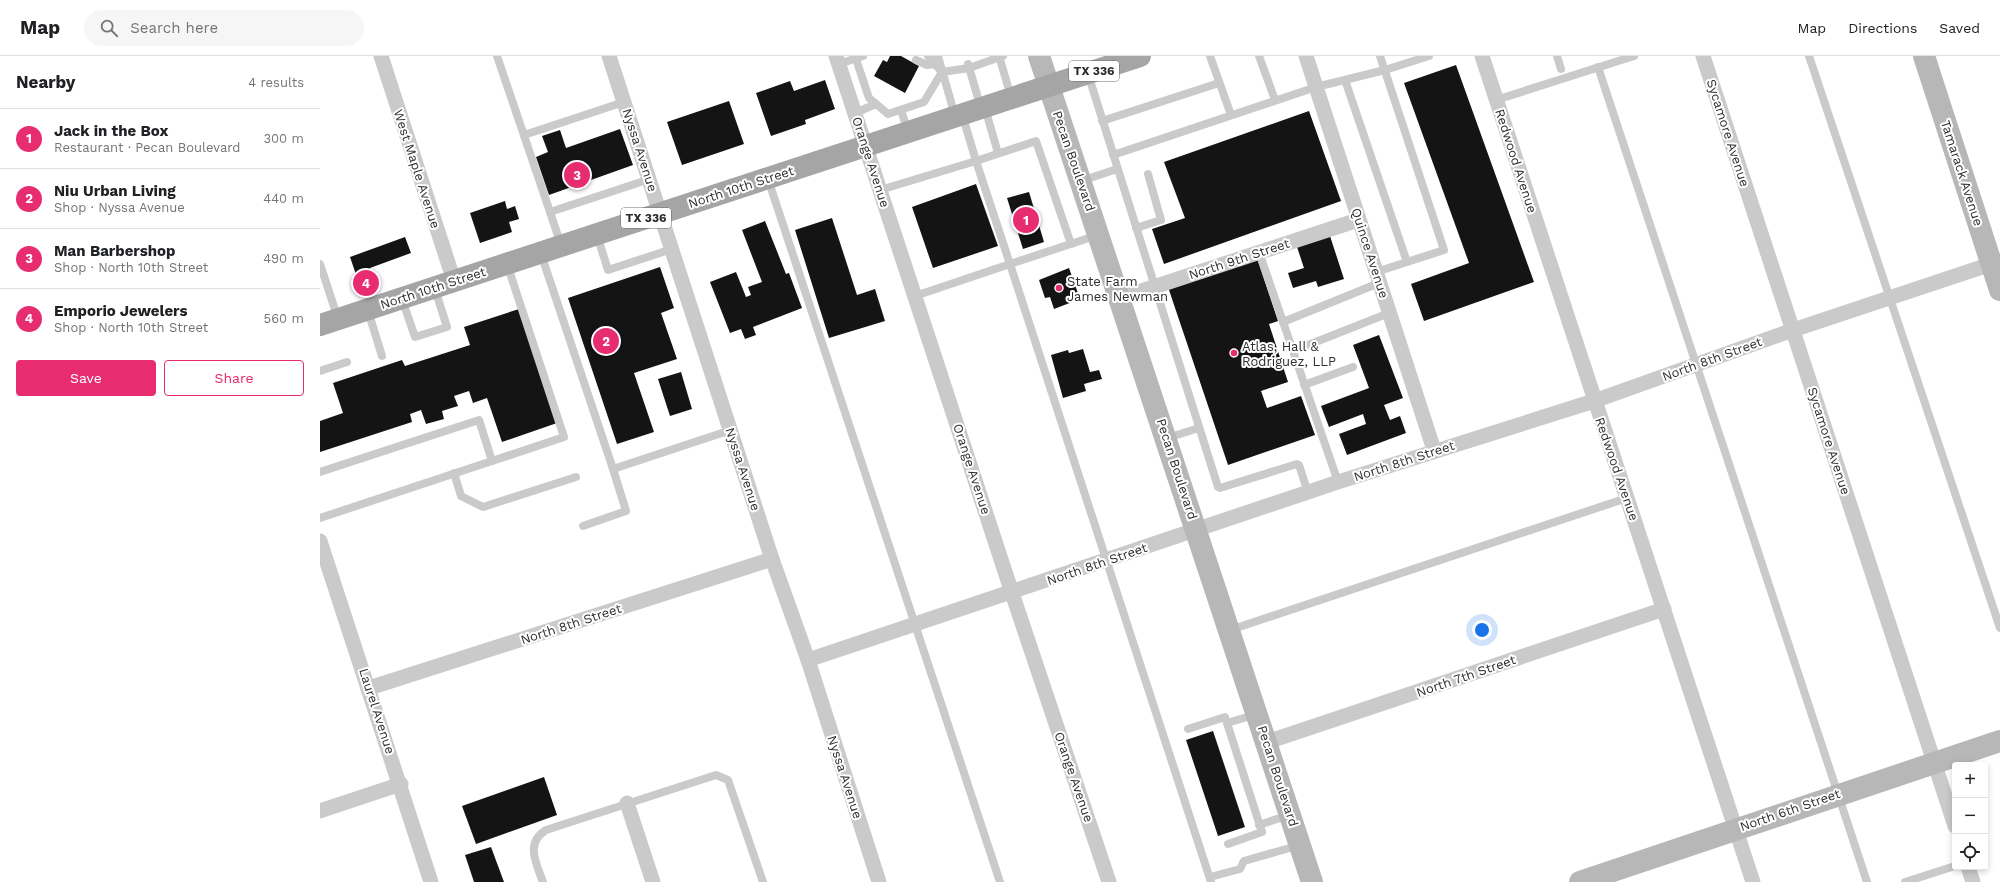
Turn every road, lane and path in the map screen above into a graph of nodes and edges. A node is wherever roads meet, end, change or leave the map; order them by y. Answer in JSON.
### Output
{"nodes":[{"id":1,"x":380,"y":56,"type":"edge"},
{"id":2,"x":497,"y":56,"type":"edge"},
{"id":3,"x":609,"y":56,"type":"edge"},
{"id":4,"x":928,"y":56,"type":"edge"},
{"id":5,"x":1000,"y":56,"type":"edge"},
{"id":6,"x":1039,"y":56,"type":"edge"},
{"id":7,"x":1136,"y":56,"type":"edge"},
{"id":8,"x":1210,"y":56,"type":"edge"},
{"id":9,"x":1259,"y":56,"type":"edge"},
{"id":10,"x":1306,"y":56,"type":"edge"},
{"id":11,"x":1380,"y":56,"type":"edge"},
{"id":12,"x":1429,"y":56,"type":"edge"},
{"id":13,"x":1482,"y":56,"type":"edge"},
{"id":14,"x":1557,"y":56,"type":"edge"},
{"id":15,"x":1634,"y":56,"type":"edge"},
{"id":16,"x":1703,"y":56,"type":"edge"},
{"id":17,"x":1809,"y":56,"type":"edge"},
{"id":18,"x":1924,"y":56,"type":"edge"},
{"id":19,"x":860,"y":57,"type":"edge"},
{"id":20,"x":912,"y":58,"type":"edge"},
{"id":21,"x":838,"y":60,"type":"edge"},
{"id":22,"x":936,"y":60,"type":"edge"},
{"id":23,"x":968,"y":66,"type":"junction"},
{"id":24,"x":1598,"y":67,"type":"junction"},
{"id":25,"x":1561,"y":69,"type":"dead end"},
{"id":26,"x":1385,"y":70,"type":"junction"},
{"id":27,"x":942,"y":72,"type":"junction"},
{"id":28,"x":1087,"y":73,"type":"junction"},
{"id":29,"x":1345,"y":80,"type":"junction"},
{"id":30,"x":1220,"y":83,"type":"junction"},
{"id":31,"x":1048,"y":86,"type":"junction"},
{"id":32,"x":1316,"y":87,"type":"junction"},
{"id":33,"x":1011,"y":98,"type":"junction"},
{"id":34,"x":1274,"y":100,"type":"junction"},
{"id":35,"x":1496,"y":100,"type":"junction"},
{"id":36,"x":624,"y":102,"type":"junction"},
{"id":37,"x":876,"y":104,"type":"junction"},
{"id":38,"x":901,"y":110,"type":"junction"},
{"id":39,"x":971,"y":111,"type":"junction"},
{"id":40,"x":855,"y":113,"type":"junction"},
{"id":41,"x":1231,"y":115,"type":"junction"},
{"id":42,"x":1102,"y":120,"type":"junction"},
{"id":43,"x":908,"y":132,"type":"junction"},
{"id":44,"x":524,"y":135,"type":"junction"},
{"id":45,"x":866,"y":146,"type":"junction"},
{"id":46,"x":998,"y":154,"type":"junction"},
{"id":47,"x":1113,"y":155,"type":"junction"},
{"id":48,"x":976,"y":161,"type":"junction"},
{"id":49,"x":1117,"y":169,"type":"junction"},
{"id":50,"x":1148,"y":174,"type":"dead end"},
{"id":51,"x":768,"y":178,"type":"junction"},
{"id":52,"x":650,"y":179,"type":"junction"},
{"id":53,"x":1081,"y":181,"type":"junction"},
{"id":54,"x":880,"y":190,"type":"junction"},
{"id":55,"x":550,"y":212,"type":"junction"},
{"id":56,"x":661,"y":213,"type":"junction"},
{"id":57,"x":1358,"y":220,"type":"junction"},
{"id":58,"x":1136,"y":228,"type":"junction"},
{"id":59,"x":597,"y":235,"type":"junction"},
{"id":60,"x":1099,"y":235,"type":"junction"},
{"id":61,"x":1071,"y":244,"type":"junction"},
{"id":62,"x":561,"y":246,"type":"junction"},
{"id":63,"x":672,"y":249,"type":"junction"},
{"id":64,"x":1259,"y":252,"type":"junction"},
{"id":65,"x":541,"y":253,"type":"junction"},
{"id":66,"x":1407,"y":262,"type":"junction"},
{"id":67,"x":1996,"y":262,"type":"edge"},
{"id":68,"x":320,"y":264,"type":"edge"},
{"id":69,"x":507,"y":264,"type":"junction"},
{"id":70,"x":1010,"y":264,"type":"junction"},
{"id":71,"x":1378,"y":277,"type":"junction"},
{"id":72,"x":445,"y":284,"type":"junction"},
{"id":73,"x":1154,"y":287,"type":"junction"},
{"id":74,"x":2000,"y":290,"type":"edge"},
{"id":75,"x":915,"y":296,"type":"junction"},
{"id":76,"x":1120,"y":298,"type":"junction"},
{"id":77,"x":1890,"y":298,"type":"junction"},
{"id":78,"x":402,"y":299,"type":"junction"},
{"id":79,"x":367,"y":310,"type":"junction"},
{"id":80,"x":1389,"y":313,"type":"junction"},
{"id":81,"x":329,"y":322,"type":"edge"},
{"id":82,"x":1283,"y":322,"type":"junction"},
{"id":83,"x":1793,"y":330,"type":"junction"},
{"id":84,"x":1292,"y":350,"type":"junction"},
{"id":85,"x":382,"y":356,"type":"dead end"},
{"id":86,"x":347,"y":362,"type":"dead end"},
{"id":87,"x":1695,"y":365,"type":"junction"},
{"id":88,"x":1353,"y":367,"type":"dead end"},
{"id":89,"x":320,"y":371,"type":"edge"},
{"id":90,"x":1304,"y":385,"type":"junction"},
{"id":91,"x":1594,"y":401,"type":"junction"},
{"id":92,"x":1199,"y":428,"type":"junction"},
{"id":93,"x":731,"y":430,"type":"junction"},
{"id":94,"x":1166,"y":438,"type":"junction"},
{"id":95,"x":1434,"y":450,"type":"junction"},
{"id":96,"x":492,"y":461,"type":"junction"},
{"id":97,"x":613,"y":469,"type":"junction"},
{"id":98,"x":320,"y":472,"type":"edge"},
{"id":99,"x":454,"y":474,"type":"junction"},
{"id":100,"x":576,"y":477,"type":"dead end"},
{"id":101,"x":1338,"y":482,"type":"junction"},
{"id":102,"x":1308,"y":493,"type":"junction"},
{"id":103,"x":1627,"y":498,"type":"junction"},
{"id":104,"x":320,"y":518,"type":"edge"},
{"id":105,"x":583,"y":526,"type":"dead end"},
{"id":106,"x":1197,"y":530,"type":"junction"},
{"id":107,"x":320,"y":541,"type":"edge"},
{"id":108,"x":772,"y":559,"type":"junction"},
{"id":109,"x":1108,"y":560,"type":"junction"},
{"id":110,"x":1012,"y":592,"type":"junction"},
{"id":111,"x":1664,"y":609,"type":"junction"},
{"id":112,"x":915,"y":625,"type":"junction"},
{"id":113,"x":2000,"y":628,"type":"edge"},
{"id":114,"x":1230,"y":630,"type":"junction"},
{"id":115,"x":808,"y":660,"type":"junction"},
{"id":116,"x":370,"y":688,"type":"junction"},
{"id":117,"x":1258,"y":714,"type":"junction"},
{"id":118,"x":1227,"y":724,"type":"junction"},
{"id":119,"x":1188,"y":729,"type":"dead end"},
{"id":120,"x":2000,"y":741,"type":"edge"},
{"id":121,"x":1267,"y":742,"type":"junction"},
{"id":122,"x":1934,"y":762,"type":"junction"},
{"id":123,"x":401,"y":784,"type":"junction"},
{"id":124,"x":1838,"y":794,"type":"junction"},
{"id":125,"x":627,"y":803,"type":"junction"},
{"id":126,"x":320,"y":811,"type":"edge"},
{"id":127,"x":1290,"y":815,"type":"junction"},
{"id":128,"x":1952,"y":817,"type":"edge"},
{"id":129,"x":1259,"y":825,"type":"junction"},
{"id":130,"x":1736,"y":828,"type":"junction"},
{"id":131,"x":1228,"y":844,"type":"dead end"},
{"id":132,"x":1300,"y":845,"type":"junction"},
{"id":133,"x":1952,"y":867,"type":"edge"},
{"id":134,"x":1969,"y":870,"type":"edge"},
{"id":135,"x":1210,"y":880,"type":"edge"},
{"id":136,"x":432,"y":882,"type":"edge"},
{"id":137,"x":543,"y":882,"type":"edge"},
{"id":138,"x":653,"y":882,"type":"edge"},
{"id":139,"x":763,"y":882,"type":"edge"},
{"id":140,"x":879,"y":882,"type":"edge"},
{"id":141,"x":1000,"y":882,"type":"edge"},
{"id":142,"x":1110,"y":882,"type":"edge"},
{"id":143,"x":1312,"y":882,"type":"edge"},
{"id":144,"x":1580,"y":882,"type":"edge"},
{"id":145,"x":1753,"y":882,"type":"edge"},
{"id":146,"x":1867,"y":882,"type":"edge"},
{"id":147,"x":1905,"y":882,"type":"edge"},
{"id":148,"x":1973,"y":882,"type":"edge"}],
"edges":[{"from":1,"to":72,"type":"street","name":"West Maple Avenue"},
{"from":2,"to":44,"type":"lane"},
{"from":3,"to":36,"type":"street","name":"Nyssa Avenue"},
{"from":4,"to":22,"type":"lane"},
{"from":5,"to":23,"type":"lane"},
{"from":5,"to":33,"type":"lane"},
{"from":6,"to":31,"type":"main road","name":"Pecan Boulevard"},
{"from":7,"to":28,"type":"main road","name":"North 10th Street","number":"TX 336"},
{"from":8,"to":30,"type":"lane"},
{"from":9,"to":34,"type":"lane"},
{"from":10,"to":32,"type":"street","name":"Quince Avenue"},
{"from":11,"to":26,"type":"lane"},
{"from":12,"to":26,"type":"lane"},
{"from":13,"to":35,"type":"street","name":"Redwood Avenue"},
{"from":14,"to":25,"type":"lane"},
{"from":15,"to":24,"type":"lane"},
{"from":16,"to":83,"type":"street","name":"Sycamore Avenue"},
{"from":17,"to":77,"type":"lane"},
{"from":18,"to":67,"type":"main road","name":"Tamarack Avenue"},
{"from":19,"to":21,"type":"lane"},
{"from":19,"to":37,"type":"lane"},
{"from":20,"to":22,"type":"lane"},
{"from":21,"to":40,"type":"street","name":"Orange Avenue"},
{"from":22,"to":27,"type":"lane"},
{"from":23,"to":27,"type":"lane"},
{"from":23,"to":39,"type":"lane"},
{"from":24,"to":35,"type":"lane"},
{"from":24,"to":87,"type":"lane"},
{"from":26,"to":29,"type":"lane"},
{"from":26,"to":66,"type":"lane"},
{"from":27,"to":38,"type":"lane"},
{"from":27,"to":39,"type":"lane"},
{"from":28,"to":31,"type":"main road","name":"North 10th Street","number":"TX 336"},
{"from":28,"to":42,"type":"lane"},
{"from":29,"to":32,"type":"lane"},
{"from":29,"to":66,"type":"lane"},
{"from":30,"to":41,"type":"lane"},
{"from":30,"to":42,"type":"lane"},
{"from":31,"to":33,"type":"main road","name":"North 10th Street","number":"TX 336"},
{"from":31,"to":53,"type":"main road","name":"Pecan Boulevard"},
{"from":32,"to":34,"type":"lane"},
{"from":32,"to":57,"type":"street","name":"Quince Avenue"},
{"from":33,"to":39,"type":"main road","name":"North 10th Street","number":"TX 336"},
{"from":34,"to":41,"type":"lane"},
{"from":35,"to":91,"type":"street","name":"Redwood Avenue"},
{"from":36,"to":44,"type":"lane"},
{"from":36,"to":52,"type":"street","name":"Nyssa Avenue"},
{"from":37,"to":38,"type":"lane"},
{"from":37,"to":40,"type":"lane"},
{"from":38,"to":43,"type":"lane"},
{"from":39,"to":43,"type":"main road","name":"North 10th Street","number":"TX 336"},
{"from":39,"to":46,"type":"lane"},
{"from":39,"to":48,"type":"lane"},
{"from":40,"to":45,"type":"street","name":"Orange Avenue"},
{"from":41,"to":47,"type":"lane"},
{"from":42,"to":47,"type":"lane"},
{"from":43,"to":45,"type":"main road","name":"North 10th Street","number":"TX 336"},
{"from":44,"to":55,"type":"lane"},
{"from":45,"to":51,"type":"main road","name":"North 10th Street","number":"TX 336"},
{"from":45,"to":54,"type":"street","name":"Orange Avenue"},
{"from":46,"to":48,"type":"lane"},
{"from":46,"to":61,"type":"lane"},
{"from":47,"to":49,"type":"lane"},
{"from":48,"to":54,"type":"lane"},
{"from":48,"to":70,"type":"lane"},
{"from":49,"to":53,"type":"lane"},
{"from":49,"to":58,"type":"lane"},
{"from":50,"to":58,"type":"lane"},
{"from":51,"to":56,"type":"main road","name":"North 10th Street","number":"TX 336"},
{"from":51,"to":112,"type":"lane"},
{"from":52,"to":55,"type":"lane"},
{"from":52,"to":56,"type":"street","name":"Nyssa Avenue"},
{"from":53,"to":60,"type":"main road","name":"Pecan Boulevard"},
{"from":54,"to":75,"type":"street","name":"Orange Avenue"},
{"from":55,"to":62,"type":"lane"},
{"from":56,"to":59,"type":"main road","name":"North 10th Street","number":"TX 336"},
{"from":56,"to":63,"type":"street","name":"Nyssa Avenue"},
{"from":57,"to":64,"type":"street","name":"North 9th Street"},
{"from":57,"to":71,"type":"street","name":"Quince Avenue"},
{"from":58,"to":73,"type":"lane"},
{"from":59,"to":62,"type":"main road","name":"North 10th Street","number":"TX 336"},
{"from":59,"to":63,"type":"lane"},
{"from":60,"to":61,"type":"lane"},
{"from":60,"to":76,"type":"main road","name":"Pecan Boulevard"},
{"from":61,"to":70,"type":"lane"},
{"from":62,"to":65,"type":"main road","name":"North 10th Street","number":"TX 336"},
{"from":63,"to":93,"type":"street","name":"Nyssa Avenue"},
{"from":64,"to":73,"type":"street","name":"North 9th Street"},
{"from":64,"to":82,"type":"lane"},
{"from":65,"to":69,"type":"main road","name":"North 10th Street","number":"TX 336"},
{"from":65,"to":97,"type":"lane"},
{"from":66,"to":71,"type":"lane"},
{"from":67,"to":74,"type":"main road","name":"Tamarack Avenue"},
{"from":67,"to":77,"type":"street","name":"North 8th Street"},
{"from":68,"to":81,"type":"lane"},
{"from":69,"to":72,"type":"main road","name":"North 10th Street","number":"TX 336"},
{"from":69,"to":96,"type":"lane"},
{"from":70,"to":75,"type":"lane"},
{"from":70,"to":109,"type":"lane"},
{"from":71,"to":80,"type":"street","name":"Quince Avenue"},
{"from":71,"to":82,"type":"lane"},
{"from":72,"to":78,"type":"main road","name":"North 10th Street","number":"TX 336"},
{"from":72,"to":78,"type":"lane"},
{"from":73,"to":76,"type":"street","name":"North 9th Street"},
{"from":73,"to":92,"type":"lane"},
{"from":75,"to":110,"type":"street","name":"Orange Avenue"},
{"from":76,"to":94,"type":"main road","name":"Pecan Boulevard"},
{"from":77,"to":83,"type":"street","name":"North 8th Street"},
{"from":77,"to":113,"type":"lane"},
{"from":78,"to":79,"type":"main road","name":"North 10th Street","number":"TX 336"},
{"from":79,"to":81,"type":"main road","name":"North 10th Street","number":"TX 336"},
{"from":79,"to":85,"type":"lane"},
{"from":80,"to":84,"type":"lane"},
{"from":80,"to":95,"type":"street","name":"Quince Avenue"},
{"from":82,"to":84,"type":"lane"},
{"from":83,"to":87,"type":"street","name":"North 8th Street"},
{"from":83,"to":122,"type":"street","name":"Sycamore Avenue"},
{"from":84,"to":90,"type":"lane"},
{"from":86,"to":89,"type":"lane"},
{"from":87,"to":91,"type":"street","name":"North 8th Street"},
{"from":87,"to":124,"type":"lane"},
{"from":88,"to":90,"type":"lane"},
{"from":90,"to":101,"type":"lane"},
{"from":91,"to":95,"type":"street","name":"North 8th Street"},
{"from":91,"to":103,"type":"street","name":"Redwood Avenue"},
{"from":92,"to":94,"type":"lane"},
{"from":92,"to":102,"type":"lane"},
{"from":93,"to":97,"type":"lane"},
{"from":93,"to":108,"type":"street","name":"Nyssa Avenue"},
{"from":94,"to":106,"type":"main road","name":"Pecan Boulevard"},
{"from":95,"to":101,"type":"street","name":"North 8th Street"},
{"from":96,"to":98,"type":"lane"},
{"from":96,"to":99,"type":"lane"},
{"from":97,"to":105,"type":"lane"},
{"from":99,"to":100,"type":"lane"},
{"from":99,"to":104,"type":"lane"},
{"from":101,"to":102,"type":"street","name":"North 8th Street"},
{"from":102,"to":106,"type":"street","name":"North 8th Street"},
{"from":103,"to":111,"type":"street","name":"Redwood Avenue"},
{"from":103,"to":114,"type":"lane"},
{"from":106,"to":109,"type":"street","name":"North 8th Street"},
{"from":106,"to":114,"type":"main road","name":"Pecan Boulevard"},
{"from":107,"to":116,"type":"street","name":"Laurel Avenue"},
{"from":108,"to":115,"type":"street","name":"Nyssa Avenue"},
{"from":108,"to":116,"type":"street","name":"North 8th Street"},
{"from":109,"to":110,"type":"street","name":"North 8th Street"},
{"from":109,"to":135,"type":"lane"},
{"from":110,"to":112,"type":"street","name":"North 8th Street"},
{"from":110,"to":142,"type":"street","name":"Orange Avenue"},
{"from":111,"to":121,"type":"street","name":"North 7th Street"},
{"from":111,"to":130,"type":"street","name":"Redwood Avenue"},
{"from":112,"to":115,"type":"street","name":"North 8th Street"},
{"from":112,"to":141,"type":"lane"},
{"from":114,"to":117,"type":"main road","name":"Pecan Boulevard"},
{"from":115,"to":140,"type":"street","name":"Nyssa Avenue"},
{"from":116,"to":123,"type":"street","name":"Laurel Avenue"},
{"from":117,"to":118,"type":"lane"},
{"from":117,"to":121,"type":"main road","name":"Pecan Boulevard"},
{"from":118,"to":119,"type":"lane"},
{"from":118,"to":129,"type":"lane"},
{"from":120,"to":122,"type":"main road","name":"North 6th Street"},
{"from":121,"to":127,"type":"main road","name":"Pecan Boulevard"},
{"from":122,"to":124,"type":"main road","name":"North 6th Street"},
{"from":122,"to":128,"type":"street","name":"Sycamore Avenue"},
{"from":123,"to":126,"type":"street"},
{"from":123,"to":136,"type":"street","name":"Laurel Avenue"},
{"from":124,"to":130,"type":"main road","name":"North 6th Street"},
{"from":124,"to":146,"type":"lane"},
{"from":125,"to":137,"type":"lane"},
{"from":125,"to":138,"type":"street"},
{"from":125,"to":139,"type":"lane"},
{"from":127,"to":129,"type":"lane"},
{"from":127,"to":132,"type":"main road","name":"Pecan Boulevard"},
{"from":129,"to":131,"type":"lane"},
{"from":130,"to":144,"type":"main road","name":"North 6th Street"},
{"from":130,"to":145,"type":"street","name":"Redwood Avenue"},
{"from":132,"to":135,"type":"lane"},
{"from":132,"to":143,"type":"main road","name":"Pecan Boulevard"},
{"from":133,"to":147,"type":"lane"},
{"from":134,"to":148,"type":"street"}]}
